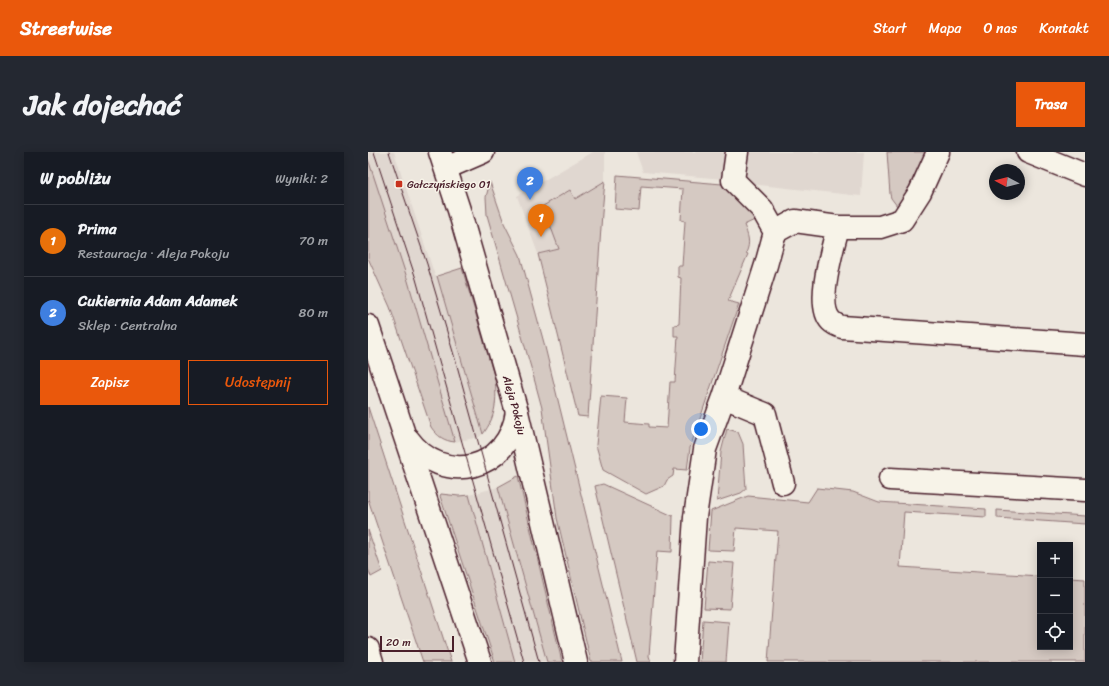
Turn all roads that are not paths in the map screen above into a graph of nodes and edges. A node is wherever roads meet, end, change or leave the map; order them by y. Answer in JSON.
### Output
{"nodes":[{"id":1,"x":483,"y":152,"type":"edge"},
{"id":2,"x":737,"y":152,"type":"edge"},
{"id":3,"x":938,"y":152,"type":"edge"},
{"id":4,"x":1028,"y":152,"type":"edge"},
{"id":5,"x":443,"y":160,"type":"edge"},
{"id":6,"x":1085,"y":175,"type":"edge"},
{"id":7,"x":838,"y":227,"type":"junction"},
{"id":8,"x":775,"y":232,"type":"junction"},
{"id":9,"x":368,"y":326,"type":"edge"},
{"id":10,"x":1085,"y":344,"type":"edge"},
{"id":11,"x":724,"y":397,"type":"junction"},
{"id":12,"x":517,"y":412,"type":"junction"},
{"id":13,"x":405,"y":435,"type":"junction"},
{"id":14,"x":890,"y":479,"type":"dead end"},
{"id":15,"x":783,"y":483,"type":"dead end"},
{"id":16,"x":1085,"y":490,"type":"edge"},
{"id":17,"x":466,"y":620,"type":"junction"},
{"id":18,"x":368,"y":649,"type":"edge"},
{"id":19,"x":372,"y":662,"type":"edge"},
{"id":20,"x":468,"y":662,"type":"edge"},
{"id":21,"x":480,"y":662,"type":"edge"},
{"id":22,"x":576,"y":662,"type":"edge"},
{"id":23,"x":685,"y":662,"type":"edge"}],
"edges":[{"from":1,"to":5,"type":"main road"},
{"from":2,"to":8,"type":"main road"},
{"from":3,"to":7,"type":"main road"},
{"from":4,"to":6,"type":"main road"},
{"from":5,"to":12,"type":"main road","name":"Aleja Pokoju"},
{"from":7,"to":8,"type":"main road"},
{"from":7,"to":10,"type":"main road"},
{"from":8,"to":11,"type":"main road"},
{"from":9,"to":13,"type":"main road"},
{"from":11,"to":15,"type":"main road"},
{"from":11,"to":23,"type":"main road"},
{"from":12,"to":13,"type":"main road"},
{"from":12,"to":22,"type":"main road","name":"Aleja Pokoju"},
{"from":13,"to":17,"type":"main road"},
{"from":14,"to":16,"type":"main road"},
{"from":17,"to":20,"type":"main road"},
{"from":17,"to":21,"type":"main road"},
{"from":18,"to":19,"type":"main road"}]}
